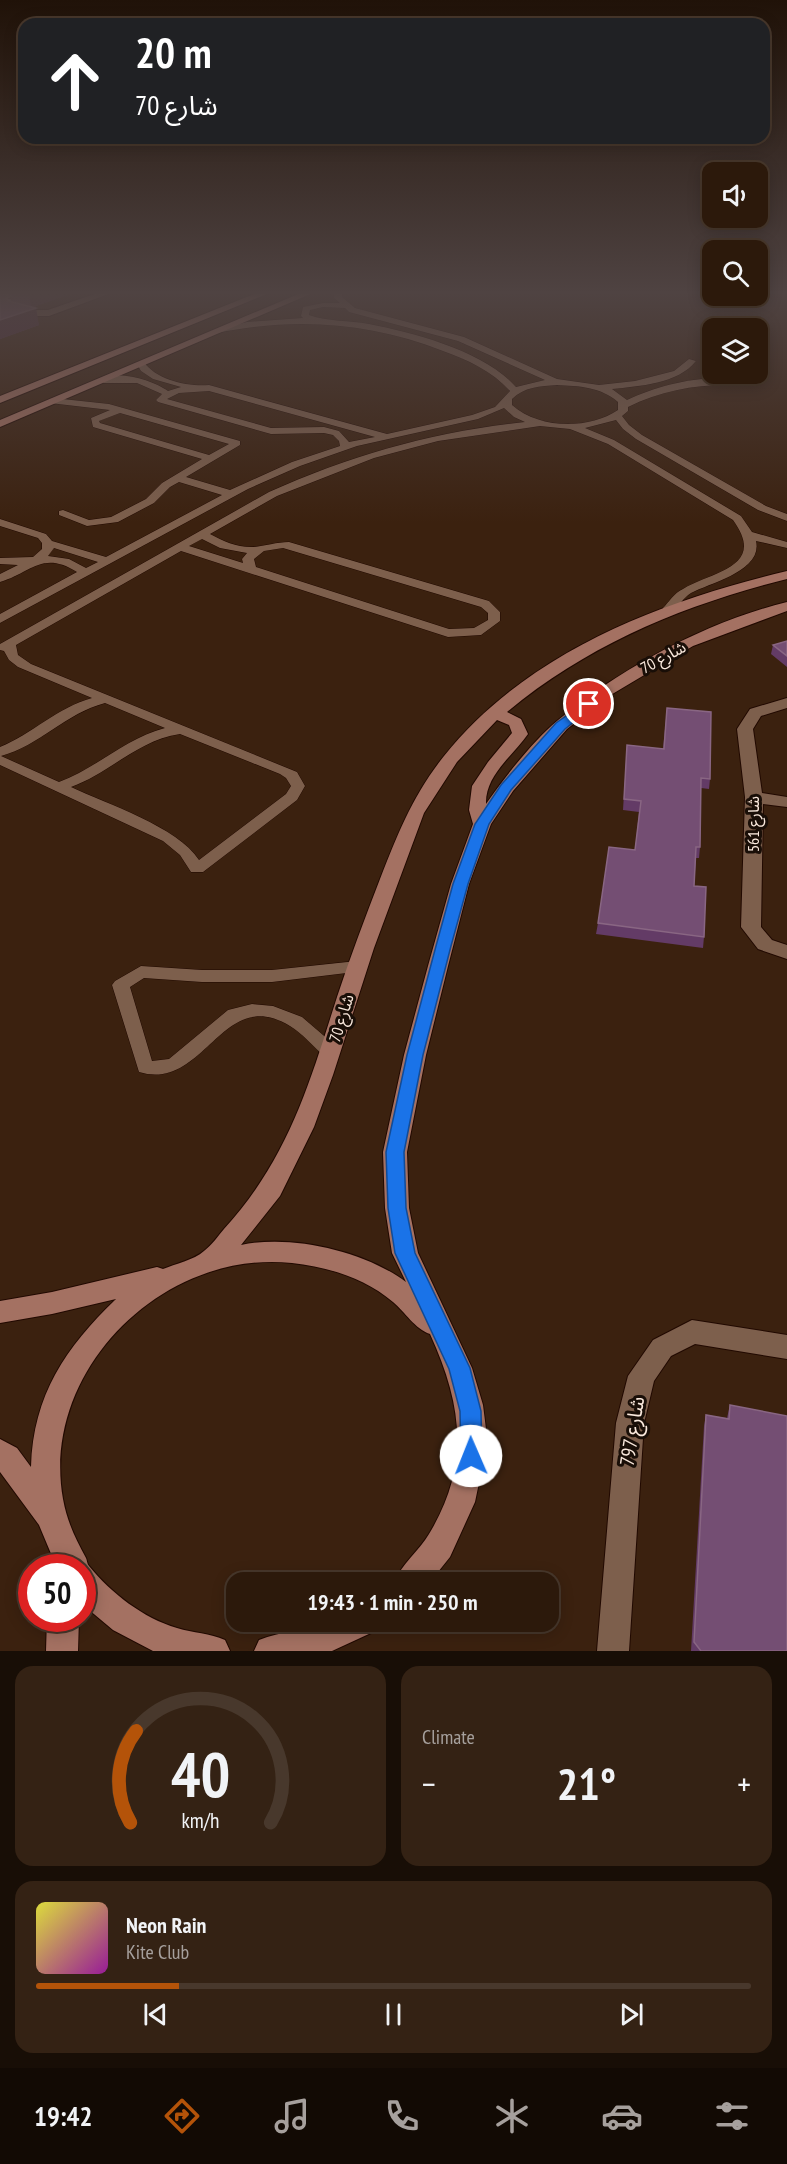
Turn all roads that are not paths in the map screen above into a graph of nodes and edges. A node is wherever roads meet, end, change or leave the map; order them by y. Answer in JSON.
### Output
{"nodes":[{"id":1,"x":77,"y":369,"type":"edge"},
{"id":2,"x":129,"y":369,"type":"edge"},
{"id":3,"x":145,"y":369,"type":"edge"},
{"id":4,"x":492,"y":369,"type":"edge"},
{"id":5,"x":528,"y":369,"type":"edge"},
{"id":6,"x":688,"y":369,"type":"edge"},
{"id":7,"x":104,"y":380,"type":"junction"},
{"id":8,"x":557,"y":382,"type":"junction"},
{"id":9,"x":702,"y":384,"type":"edge"},
{"id":10,"x":596,"y":387,"type":"junction"},
{"id":11,"x":194,"y":388,"type":"junction"},
{"id":12,"x":515,"y":391,"type":"junction"},
{"id":13,"x":167,"y":394,"type":"junction"},
{"id":14,"x":0,"y":400,"type":"edge"},
{"id":15,"x":53,"y":401,"type":"junction"},
{"id":16,"x":506,"y":402,"type":"junction"},
{"id":17,"x":624,"y":405,"type":"junction"},
{"id":18,"x":119,"y":410,"type":"junction"},
{"id":19,"x":301,"y":415,"type":"junction"},
{"id":20,"x":618,"y":416,"type":"junction"},
{"id":21,"x":541,"y":423,"type":"junction"},
{"id":22,"x":0,"y":424,"type":"edge"},
{"id":23,"x":570,"y":426,"type":"junction"},
{"id":24,"x":290,"y":430,"type":"junction"},
{"id":25,"x":388,"y":436,"type":"junction"},
{"id":26,"x":345,"y":447,"type":"junction"},
{"id":27,"x":212,"y":459,"type":"junction"},
{"id":28,"x":178,"y":478,"type":"junction"},
{"id":29,"x":231,"y":494,"type":"junction"},
{"id":30,"x":63,"y":513,"type":"dead end"},
{"id":31,"x":787,"y":518,"type":"edge"},
{"id":32,"x":0,"y":522,"type":"edge"},
{"id":33,"x":202,"y":534,"type":"junction"},
{"id":34,"x":749,"y":534,"type":"junction"},
{"id":35,"x":48,"y":543,"type":"junction"},
{"id":36,"x":180,"y":546,"type":"junction"},
{"id":37,"x":787,"y":546,"type":"edge"},
{"id":38,"x":255,"y":551,"type":"junction"},
{"id":39,"x":39,"y":558,"type":"junction"},
{"id":40,"x":0,"y":561,"type":"edge"},
{"id":41,"x":108,"y":561,"type":"junction"},
{"id":42,"x":250,"y":567,"type":"junction"},
{"id":43,"x":86,"y":573,"type":"junction"},
{"id":44,"x":787,"y":574,"type":"edge"},
{"id":45,"x":0,"y":579,"type":"edge"},
{"id":46,"x":787,"y":606,"type":"edge"},
{"id":47,"x":667,"y":611,"type":"junction"},
{"id":48,"x":0,"y":619,"type":"edge"},
{"id":49,"x":5,"y":645,"type":"edge"},
{"id":50,"x":106,"y":699,"type":"junction"},
{"id":51,"x":787,"y":703,"type":"edge"},
{"id":52,"x":496,"y":713,"type":"junction"},
{"id":53,"x":181,"y":730,"type":"junction"},
{"id":54,"x":0,"y":752,"type":"edge"},
{"id":55,"x":0,"y":760,"type":"edge"},
{"id":56,"x":58,"y":787,"type":"junction"},
{"id":57,"x":754,"y":797,"type":"junction"},
{"id":58,"x":787,"y":801,"type":"edge"},
{"id":59,"x":482,"y":824,"type":"junction"},
{"id":60,"x":787,"y":952,"type":"edge"},
{"id":61,"x":357,"y":967,"type":"junction"},
{"id":62,"x":331,"y":1052,"type":"junction"},
{"id":63,"x":212,"y":1260,"type":"junction"},
{"id":64,"x":171,"y":1275,"type":"junction"},
{"id":65,"x":0,"y":1312,"type":"edge"},
{"id":66,"x":787,"y":1347,"type":"edge"},
{"id":67,"x":459,"y":1368,"type":"junction"},
{"id":68,"x":0,"y":1452,"type":"edge"},
{"id":69,"x":50,"y":1516,"type":"junction"},
{"id":70,"x":64,"y":1554,"type":"edge"},
{"id":71,"x":418,"y":1572,"type":"edge"},
{"id":72,"x":96,"y":1597,"type":"edge"},
{"id":73,"x":63,"y":1632,"type":"edge"},
{"id":74,"x":340,"y":1632,"type":"edge"},
{"id":75,"x":311,"y":1647,"type":"edge"},
{"id":76,"x":62,"y":1651,"type":"edge"},
{"id":77,"x":213,"y":1651,"type":"edge"},
{"id":78,"x":270,"y":1651,"type":"edge"},
{"id":79,"x":613,"y":1651,"type":"edge"}],
"edges":[{"from":1,"to":14,"type":"main road"},
{"from":2,"to":7,"type":"main road"},
{"from":3,"to":11,"type":"lane"},
{"from":4,"to":12,"type":"lane"},
{"from":5,"to":8,"type":"lane"},
{"from":6,"to":10,"type":"lane"},
{"from":7,"to":13,"type":"lane"},
{"from":7,"to":15,"type":"main road"},
{"from":8,"to":10,"type":"lane"},
{"from":8,"to":12,"type":"lane"},
{"from":9,"to":17,"type":"lane"},
{"from":10,"to":17,"type":"lane"},
{"from":11,"to":13,"type":"lane"},
{"from":11,"to":19,"type":"lane"},
{"from":12,"to":16,"type":"lane"},
{"from":13,"to":24,"type":"lane"},
{"from":15,"to":18,"type":"lane"},
{"from":15,"to":22,"type":"main road"},
{"from":16,"to":21,"type":"lane"},
{"from":16,"to":25,"type":"lane"},
{"from":17,"to":20,"type":"lane"},
{"from":18,"to":27,"type":"lane"},
{"from":18,"to":27,"type":"lane"},
{"from":19,"to":24,"type":"lane"},
{"from":19,"to":25,"type":"lane"},
{"from":20,"to":23,"type":"lane"},
{"from":20,"to":31,"type":"lane"},
{"from":21,"to":23,"type":"lane"},
{"from":21,"to":33,"type":"lane"},
{"from":23,"to":34,"type":"lane"},
{"from":24,"to":26,"type":"lane"},
{"from":25,"to":26,"type":"lane"},
{"from":26,"to":29,"type":"lane"},
{"from":27,"to":28,"type":"lane"},
{"from":28,"to":29,"type":"lane"},
{"from":28,"to":30,"type":"lane"},
{"from":29,"to":41,"type":"lane"},
{"from":32,"to":35,"type":"lane"},
{"from":33,"to":36,"type":"lane"},
{"from":33,"to":38,"type":"lane"},
{"from":34,"to":37,"type":"lane"},
{"from":34,"to":47,"type":"lane"},
{"from":35,"to":39,"type":"lane"},
{"from":35,"to":41,"type":"lane"},
{"from":36,"to":42,"type":"lane"},
{"from":36,"to":49,"type":"lane"},
{"from":38,"to":42,"type":"lane"},
{"from":38,"to":42,"type":"lane"},
{"from":39,"to":40,"type":"lane"},
{"from":39,"to":43,"type":"lane"},
{"from":39,"to":45,"type":"lane"},
{"from":41,"to":43,"type":"lane"},
{"from":43,"to":48,"type":"lane"},
{"from":44,"to":47,"type":"main road","name":"شارع 70"},
{"from":46,"to":59,"type":"main road","name":"شارع 70"},
{"from":47,"to":52,"type":"main road","name":"شارع 70"},
{"from":49,"to":50,"type":"lane"},
{"from":50,"to":53,"type":"lane"},
{"from":50,"to":54,"type":"lane"},
{"from":51,"to":57,"type":"street","name":"شارع 561"},
{"from":52,"to":59,"type":"main road"},
{"from":52,"to":61,"type":"main road","name":"شارع 70"},
{"from":53,"to":56,"type":"lane"},
{"from":53,"to":56,"type":"lane"},
{"from":55,"to":56,"type":"lane"},
{"from":57,"to":58,"type":"street"},
{"from":57,"to":60,"type":"street","name":"شارع 561"},
{"from":59,"to":67,"type":"main road","name":"شارع 70"},
{"from":61,"to":62,"type":"main road","name":"شارع 70"},
{"from":61,"to":62,"type":"lane"},
{"from":62,"to":63,"type":"main road","name":"شارع 70"},
{"from":63,"to":64,"type":"main road"},
{"from":63,"to":67,"type":"main road"},
{"from":64,"to":65,"type":"main road"},
{"from":64,"to":69,"type":"main road"},
{"from":66,"to":79,"type":"street","name":"شارع 797"},
{"from":67,"to":71,"type":"main road"},
{"from":68,"to":69,"type":"main road"},
{"from":69,"to":70,"type":"main road"},
{"from":72,"to":77,"type":"main road"},
{"from":73,"to":76,"type":"main road"},
{"from":74,"to":75,"type":"main road"},
{"from":75,"to":78,"type":"main road"}]}
